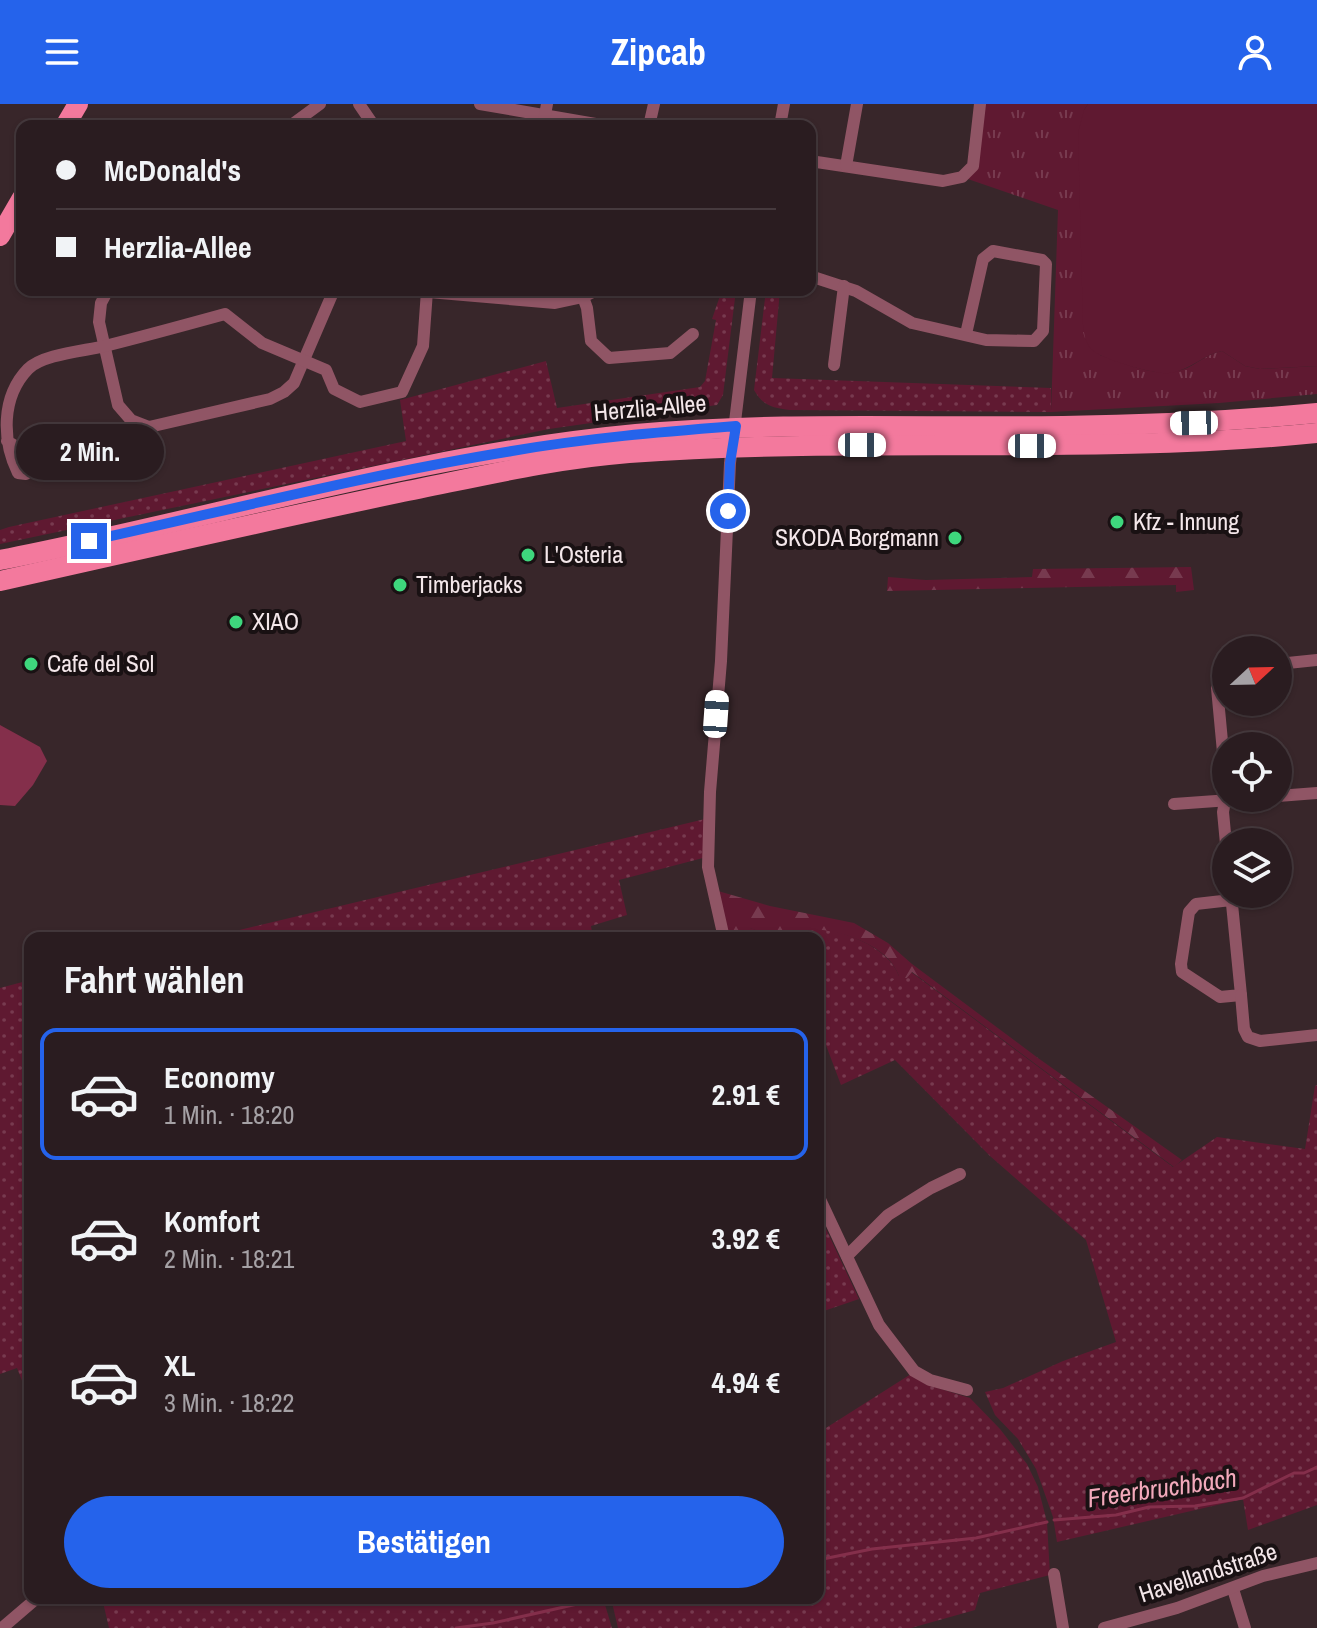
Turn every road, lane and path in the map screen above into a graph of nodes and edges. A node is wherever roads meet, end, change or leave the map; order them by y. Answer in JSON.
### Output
{"nodes":[{"id":1,"x":320,"y":104,"type":"edge"},
{"id":2,"x":480,"y":104,"type":"edge"},
{"id":3,"x":857,"y":104,"type":"edge"},
{"id":4,"x":980,"y":104,"type":"edge"},
{"id":5,"x":545,"y":115,"type":"edge"},
{"id":6,"x":298,"y":120,"type":"edge"},
{"id":7,"x":573,"y":120,"type":"edge"},
{"id":8,"x":816,"y":162,"type":"edge"},
{"id":9,"x":846,"y":166,"type":"junction"},
{"id":10,"x":16,"y":208,"type":"edge"},
{"id":11,"x":0,"y":236,"type":"edge"},
{"id":12,"x":816,"y":278,"type":"edge"},
{"id":13,"x":844,"y":286,"type":"junction"},
{"id":14,"x":105,"y":296,"type":"edge"},
{"id":15,"x":332,"y":296,"type":"edge"},
{"id":16,"x":427,"y":296,"type":"edge"},
{"id":17,"x":480,"y":296,"type":"edge"},
{"id":18,"x":750,"y":296,"type":"edge"},
{"id":19,"x":583,"y":297,"type":"joint"},
{"id":20,"x":693,"y":334,"type":"dead end"},
{"id":21,"x":966,"y":334,"type":"junction"},
{"id":22,"x":103,"y":347,"type":"junction"},
{"id":23,"x":304,"y":362,"type":"junction"},
{"id":24,"x":834,"y":365,"type":"dead end"},
{"id":25,"x":1317,"y":413,"type":"edge"},
{"id":26,"x":736,"y":426,"type":"junction"},
{"id":27,"x":1317,"y":433,"type":"edge"},
{"id":28,"x":7,"y":441,"type":"dead end"},
{"id":29,"x":733,"y":449,"type":"junction"},
{"id":30,"x":0,"y":560,"type":"edge"},
{"id":31,"x":0,"y":581,"type":"edge"},
{"id":32,"x":1317,"y":660,"type":"edge"},
{"id":33,"x":1292,"y":663,"type":"edge"},
{"id":34,"x":1317,"y":793,"type":"edge"},
{"id":35,"x":1292,"y":795,"type":"edge"},
{"id":36,"x":1212,"y":799,"type":"edge"},
{"id":37,"x":1174,"y":804,"type":"dead end"},
{"id":38,"x":1212,"y":901,"type":"edge"},
{"id":39,"x":1232,"y":908,"type":"edge"},
{"id":40,"x":723,"y":932,"type":"edge"},
{"id":41,"x":1241,"y":995,"type":"junction"},
{"id":42,"x":1317,"y":1035,"type":"edge"},
{"id":43,"x":960,"y":1174,"type":"dead end"},
{"id":44,"x":824,"y":1208,"type":"edge"},
{"id":45,"x":847,"y":1256,"type":"junction"},
{"id":46,"x":967,"y":1390,"type":"dead end"},
{"id":47,"x":1317,"y":1563,"type":"edge"},
{"id":48,"x":1054,"y":1574,"type":"dead end"},
{"id":49,"x":1233,"y":1589,"type":"junction"},
{"id":50,"x":30,"y":1604,"type":"edge"},
{"id":51,"x":1110,"y":1627,"type":"edge"},
{"id":52,"x":2,"y":1628,"type":"edge"},
{"id":53,"x":1063,"y":1628,"type":"edge"},
{"id":54,"x":1245,"y":1628,"type":"edge"}],
"edges":[{"from":1,"to":6,"type":"street"},
{"from":2,"to":5,"type":"street"},
{"from":3,"to":9,"type":"street"},
{"from":4,"to":9,"type":"street"},
{"from":5,"to":7,"type":"street"},
{"from":8,"to":9,"type":"street"},
{"from":10,"to":11,"type":"main road"},
{"from":12,"to":13,"type":"street"},
{"from":13,"to":21,"type":"street"},
{"from":13,"to":24,"type":"street"},
{"from":14,"to":22,"type":"street"},
{"from":15,"to":23,"type":"street"},
{"from":16,"to":23,"type":"street"},
{"from":17,"to":19,"type":"street"},
{"from":18,"to":26,"type":"street"},
{"from":19,"to":20,"type":"street"},
{"from":21,"to":21,"type":"street"},
{"from":22,"to":23,"type":"street"},
{"from":22,"to":23,"type":"street"},
{"from":22,"to":28,"type":"street"},
{"from":25,"to":26,"type":"main road","name":"Herzlia-Allee"},
{"from":26,"to":29,"type":"street"},
{"from":26,"to":30,"type":"main road","name":"Herzlia-Allee"},
{"from":27,"to":29,"type":"main road","name":"Herzlia-Allee"},
{"from":29,"to":31,"type":"main road","name":"Herzlia-Allee"},
{"from":29,"to":40,"type":"street"},
{"from":32,"to":33,"type":"street"},
{"from":34,"to":35,"type":"street"},
{"from":36,"to":37,"type":"street"},
{"from":38,"to":41,"type":"street"},
{"from":39,"to":41,"type":"street"},
{"from":41,"to":42,"type":"street"},
{"from":43,"to":45,"type":"street"},
{"from":44,"to":45,"type":"street"},
{"from":45,"to":46,"type":"street"},
{"from":47,"to":49,"type":"street","name":"Havellandstraße"},
{"from":48,"to":53,"type":"street"},
{"from":49,"to":51,"type":"street","name":"Havellandstraße"},
{"from":49,"to":54,"type":"street"},
{"from":50,"to":52,"type":"street"}]}
